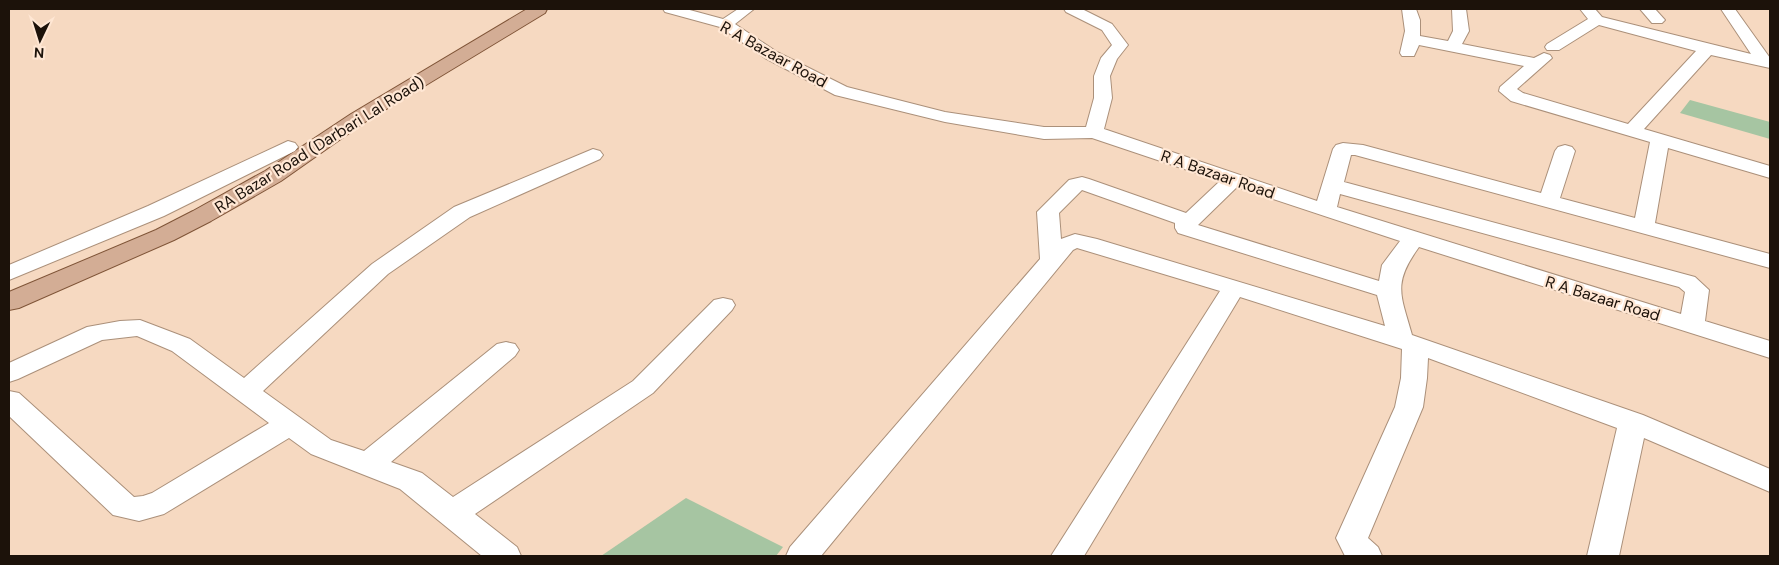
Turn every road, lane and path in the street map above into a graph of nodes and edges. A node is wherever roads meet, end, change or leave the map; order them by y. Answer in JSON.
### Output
{"nodes":[{"id":1,"x":511,"y":9,"type":"edge"},
{"id":2,"x":539,"y":9,"type":"edge"},
{"id":3,"x":670,"y":9,"type":"edge"},
{"id":4,"x":747,"y":9,"type":"edge"},
{"id":5,"x":1071,"y":9,"type":"edge"},
{"id":6,"x":1409,"y":9,"type":"edge"},
{"id":7,"x":1459,"y":9,"type":"edge"},
{"id":8,"x":1647,"y":9,"type":"edge"},
{"id":9,"x":1728,"y":9,"type":"edge"},
{"id":10,"x":1592,"y":15,"type":"edge"},
{"id":11,"x":1657,"y":20,"type":"dead end"},
{"id":12,"x":724,"y":24,"type":"junction"},
{"id":13,"x":1453,"y":46,"type":"junction"},
{"id":14,"x":1707,"y":49,"type":"junction"},
{"id":15,"x":1544,"y":56,"type":"junction"},
{"id":16,"x":1768,"y":63,"type":"edge"},
{"id":17,"x":1633,"y":130,"type":"junction"},
{"id":18,"x":1094,"y":132,"type":"junction"},
{"id":19,"x":1660,"y":138,"type":"junction"},
{"id":20,"x":288,"y":147,"type":"junction"},
{"id":21,"x":1565,"y":151,"type":"dead end"},
{"id":22,"x":593,"y":155,"type":"dead end"},
{"id":23,"x":1770,"y":172,"type":"edge"},
{"id":24,"x":1234,"y":180,"type":"junction"},
{"id":25,"x":1332,"y":185,"type":"junction"},
{"id":26,"x":1549,"y":201,"type":"junction"},
{"id":27,"x":1325,"y":210,"type":"junction"},
{"id":28,"x":1189,"y":221,"type":"junction"},
{"id":29,"x":1644,"y":226,"type":"junction"},
{"id":30,"x":1414,"y":238,"type":"junction"},
{"id":31,"x":1052,"y":261,"type":"junction"},
{"id":32,"x":1770,"y":261,"type":"edge"},
{"id":33,"x":9,"y":273,"type":"edge"},
{"id":34,"x":9,"y":285,"type":"edge"},
{"id":35,"x":1234,"y":287,"type":"junction"},
{"id":36,"x":1388,"y":291,"type":"junction"},
{"id":37,"x":9,"y":302,"type":"edge"},
{"id":38,"x":722,"y":305,"type":"dead end"},
{"id":39,"x":1692,"y":326,"type":"junction"},
{"id":40,"x":1408,"y":343,"type":"junction"},
{"id":41,"x":506,"y":350,"type":"dead end"},
{"id":42,"x":1770,"y":350,"type":"edge"},
{"id":43,"x":9,"y":373,"type":"edge"},
{"id":44,"x":245,"y":392,"type":"junction"},
{"id":45,"x":9,"y":400,"type":"edge"},
{"id":46,"x":1633,"y":422,"type":"junction"},
{"id":47,"x":290,"y":424,"type":"junction"},
{"id":48,"x":367,"y":465,"type":"junction"},
{"id":49,"x":1770,"y":482,"type":"edge"},
{"id":50,"x":452,"y":514,"type":"junction"},
{"id":51,"x":505,"y":556,"type":"edge"},
{"id":52,"x":802,"y":556,"type":"edge"},
{"id":53,"x":1067,"y":556,"type":"edge"},
{"id":54,"x":1366,"y":556,"type":"edge"},
{"id":55,"x":1603,"y":556,"type":"edge"}],
"edges":[{"from":1,"to":20,"type":"main road","name":"RA Bazar Road (Darbari Lal Road)"},
{"from":2,"to":37,"type":"main road","name":"RA Bazar Road (Darbari Lal Road)"},
{"from":3,"to":12,"type":"street","name":"R A Bazaar Road"},
{"from":4,"to":12,"type":"street"},
{"from":5,"to":18,"type":"street"},
{"from":6,"to":13,"type":"street"},
{"from":7,"to":13,"type":"street"},
{"from":8,"to":11,"type":"street"},
{"from":9,"to":16,"type":"street"},
{"from":10,"to":14,"type":"street"},
{"from":10,"to":15,"type":"street"},
{"from":12,"to":18,"type":"street","name":"R A Bazaar Road"},
{"from":13,"to":15,"type":"street"},
{"from":14,"to":16,"type":"street"},
{"from":14,"to":17,"type":"street"},
{"from":15,"to":17,"type":"street"},
{"from":17,"to":19,"type":"street"},
{"from":18,"to":24,"type":"street","name":"R A Bazaar Road"},
{"from":19,"to":23,"type":"street"},
{"from":19,"to":29,"type":"street"},
{"from":20,"to":33,"type":"street"},
{"from":20,"to":34,"type":"main road","name":"RA Bazar Road (Darbari Lal Road)"},
{"from":21,"to":26,"type":"street"},
{"from":22,"to":44,"type":"street"},
{"from":24,"to":27,"type":"street","name":"R A Bazaar Road"},
{"from":24,"to":28,"type":"street"},
{"from":25,"to":26,"type":"street"},
{"from":25,"to":27,"type":"street"},
{"from":25,"to":39,"type":"street"},
{"from":26,"to":29,"type":"street"},
{"from":27,"to":30,"type":"street","name":"R A Bazaar Road"},
{"from":28,"to":31,"type":"street"},
{"from":28,"to":36,"type":"street"},
{"from":29,"to":32,"type":"street"},
{"from":30,"to":36,"type":"street"},
{"from":30,"to":39,"type":"street","name":"R A Bazaar Road"},
{"from":31,"to":35,"type":"street"},
{"from":31,"to":52,"type":"street"},
{"from":35,"to":40,"type":"street"},
{"from":35,"to":53,"type":"street"},
{"from":36,"to":40,"type":"street"},
{"from":38,"to":50,"type":"street"},
{"from":39,"to":42,"type":"street","name":"R A Bazaar Road"},
{"from":40,"to":46,"type":"street"},
{"from":40,"to":54,"type":"street"},
{"from":41,"to":48,"type":"street"},
{"from":43,"to":44,"type":"street"},
{"from":44,"to":47,"type":"street"},
{"from":45,"to":47,"type":"street"},
{"from":46,"to":49,"type":"street"},
{"from":46,"to":55,"type":"street"},
{"from":47,"to":48,"type":"street"},
{"from":48,"to":50,"type":"street"},
{"from":50,"to":51,"type":"street"}]}
